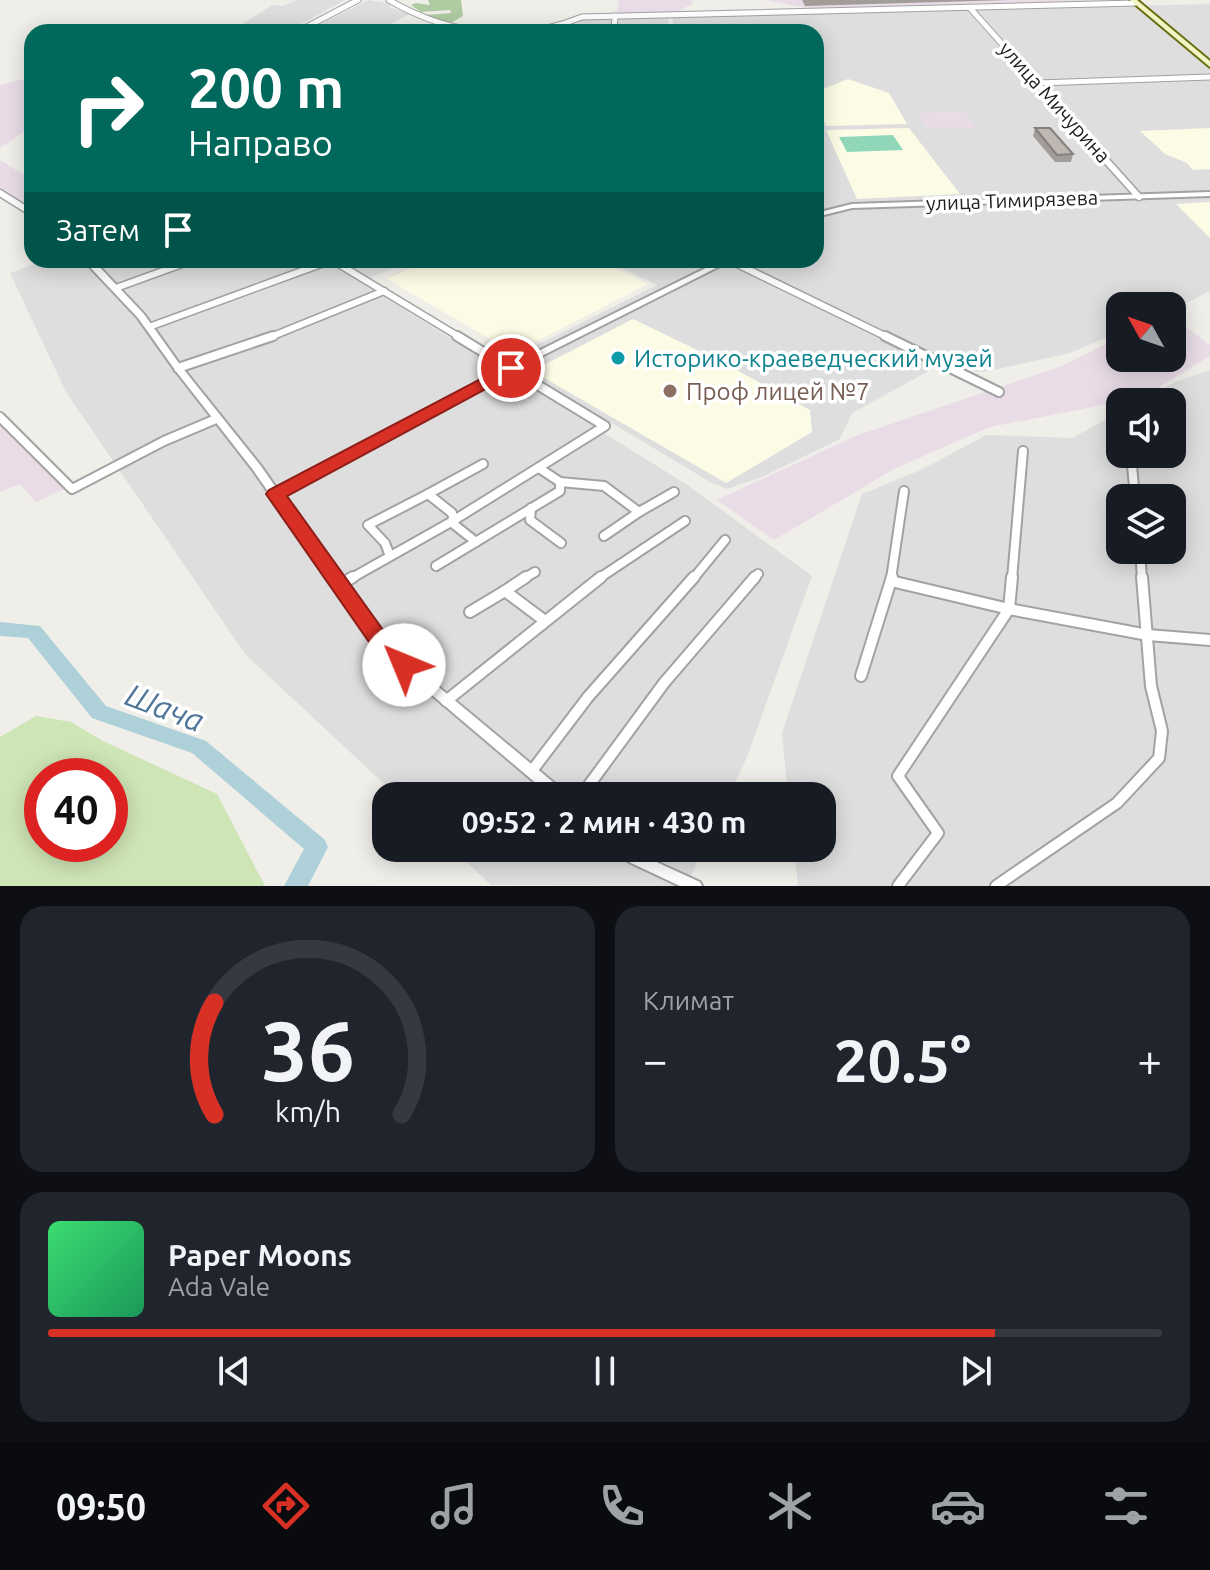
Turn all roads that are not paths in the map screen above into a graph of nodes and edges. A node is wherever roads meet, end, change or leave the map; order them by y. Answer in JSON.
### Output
{"nodes":[{"id":1,"x":358,"y":0,"type":"edge"},
{"id":2,"x":389,"y":0,"type":"edge"},
{"id":3,"x":1135,"y":1,"type":"edge"},
{"id":4,"x":970,"y":8,"type":"junction"},
{"id":5,"x":615,"y":16,"type":"junction"},
{"id":6,"x":312,"y":24,"type":"edge"},
{"id":7,"x":441,"y":24,"type":"edge"},
{"id":8,"x":572,"y":24,"type":"edge"},
{"id":9,"x":614,"y":24,"type":"edge"},
{"id":10,"x":1210,"y":65,"type":"edge"},
{"id":11,"x":1210,"y":77,"type":"edge"},
{"id":12,"x":1038,"y":83,"type":"junction"},
{"id":13,"x":0,"y":193,"type":"edge"},
{"id":14,"x":1210,"y":194,"type":"edge"},
{"id":15,"x":1139,"y":197,"type":"junction"},
{"id":16,"x":24,"y":208,"type":"edge"},
{"id":17,"x":824,"y":213,"type":"edge"},
{"id":18,"x":96,"y":268,"type":"edge"},
{"id":19,"x":171,"y":268,"type":"edge"},
{"id":20,"x":310,"y":268,"type":"edge"},
{"id":21,"x":345,"y":268,"type":"edge"},
{"id":22,"x":712,"y":268,"type":"edge"},
{"id":23,"x":744,"y":268,"type":"edge"},
{"id":24,"x":116,"y":288,"type":"junction"},
{"id":25,"x":384,"y":291,"type":"junction"},
{"id":26,"x":149,"y":327,"type":"junction"},
{"id":27,"x":178,"y":368,"type":"junction"},
{"id":28,"x":511,"y":368,"type":"junction"},
{"id":29,"x":999,"y":392,"type":"dead end"},
{"id":30,"x":0,"y":417,"type":"edge"},
{"id":31,"x":216,"y":419,"type":"junction"},
{"id":32,"x":1023,"y":451,"type":"dead end"},
{"id":33,"x":483,"y":464,"type":"dead end"},
{"id":34,"x":539,"y":468,"type":"junction"},
{"id":35,"x":560,"y":482,"type":"junction"},
{"id":36,"x":904,"y":491,"type":"dead end"},
{"id":37,"x":674,"y":492,"type":"dead end"},
{"id":38,"x":276,"y":494,"type":"junction"},
{"id":39,"x":428,"y":494,"type":"junction"},
{"id":40,"x":531,"y":508,"type":"junction"},
{"id":41,"x":639,"y":512,"type":"junction"},
{"id":42,"x":685,"y":521,"type":"dead end"},
{"id":43,"x":452,"y":522,"type":"junction"},
{"id":44,"x":604,"y":536,"type":"dead end"},
{"id":45,"x":725,"y":540,"type":"dead end"},
{"id":46,"x":476,"y":542,"type":"junction"},
{"id":47,"x":561,"y":543,"type":"dead end"},
{"id":48,"x":390,"y":556,"type":"junction"},
{"id":49,"x":1141,"y":564,"type":"edge"},
{"id":50,"x":436,"y":566,"type":"dead end"},
{"id":51,"x":535,"y":572,"type":"dead end"},
{"id":52,"x":758,"y":574,"type":"dead end"},
{"id":53,"x":891,"y":581,"type":"junction"},
{"id":54,"x":338,"y":586,"type":"junction"},
{"id":55,"x":505,"y":591,"type":"junction"},
{"id":56,"x":1009,"y":609,"type":"junction"},
{"id":57,"x":470,"y":612,"type":"dead end"},
{"id":58,"x":545,"y":621,"type":"junction"},
{"id":59,"x":1148,"y":635,"type":"junction"},
{"id":60,"x":1210,"y":640,"type":"edge"},
{"id":61,"x":861,"y":676,"type":"dead end"},
{"id":62,"x":446,"y":701,"type":"junction"},
{"id":63,"x":531,"y":772,"type":"junction"},
{"id":64,"x":543,"y":782,"type":"edge"},
{"id":65,"x":591,"y":782,"type":"edge"},
{"id":66,"x":643,"y":862,"type":"edge"},
{"id":67,"x":695,"y":886,"type":"edge"},
{"id":68,"x":898,"y":886,"type":"edge"},
{"id":69,"x":996,"y":886,"type":"edge"}],
"edges":[{"from":1,"to":6,"type":"street"},
{"from":2,"to":7,"type":"street"},
{"from":3,"to":4,"type":"street"},
{"from":3,"to":10,"type":"main road"},
{"from":4,"to":5,"type":"street"},
{"from":4,"to":12,"type":"street","name":"улица Мичурина"},
{"from":5,"to":8,"type":"street"},
{"from":5,"to":9,"type":"street"},
{"from":11,"to":12,"type":"street"},
{"from":12,"to":15,"type":"street","name":"улица Мичурина"},
{"from":13,"to":16,"type":"street"},
{"from":14,"to":15,"type":"street","name":"улица Тимирязева"},
{"from":15,"to":17,"type":"street","name":"улица Тимирязева"},
{"from":18,"to":24,"type":"street"},
{"from":19,"to":24,"type":"street"},
{"from":20,"to":26,"type":"street"},
{"from":21,"to":25,"type":"street"},
{"from":22,"to":28,"type":"street"},
{"from":23,"to":29,"type":"street"},
{"from":24,"to":26,"type":"street"},
{"from":25,"to":27,"type":"street"},
{"from":25,"to":28,"type":"street"},
{"from":26,"to":27,"type":"street"},
{"from":27,"to":31,"type":"street"},
{"from":28,"to":34,"type":"street"},
{"from":28,"to":38,"type":"street"},
{"from":30,"to":31,"type":"street"},
{"from":31,"to":38,"type":"street"},
{"from":32,"to":56,"type":"street"},
{"from":33,"to":39,"type":"street"},
{"from":34,"to":35,"type":"street"},
{"from":34,"to":43,"type":"street"},
{"from":35,"to":40,"type":"street"},
{"from":35,"to":41,"type":"street"},
{"from":36,"to":53,"type":"street"},
{"from":37,"to":41,"type":"street"},
{"from":38,"to":54,"type":"street"},
{"from":39,"to":43,"type":"street"},
{"from":39,"to":48,"type":"street"},
{"from":40,"to":46,"type":"street"},
{"from":40,"to":47,"type":"street"},
{"from":41,"to":44,"type":"street"},
{"from":42,"to":58,"type":"street"},
{"from":43,"to":46,"type":"street"},
{"from":43,"to":48,"type":"street"},
{"from":45,"to":63,"type":"street"},
{"from":46,"to":50,"type":"street"},
{"from":48,"to":54,"type":"street"},
{"from":49,"to":59,"type":"street"},
{"from":51,"to":55,"type":"street"},
{"from":52,"to":65,"type":"street"},
{"from":53,"to":56,"type":"street"},
{"from":53,"to":61,"type":"street"},
{"from":54,"to":62,"type":"street"},
{"from":55,"to":57,"type":"street"},
{"from":55,"to":58,"type":"street"},
{"from":56,"to":59,"type":"street"},
{"from":56,"to":68,"type":"street"},
{"from":58,"to":62,"type":"street"},
{"from":59,"to":60,"type":"street"},
{"from":59,"to":69,"type":"street"},
{"from":62,"to":63,"type":"street"},
{"from":63,"to":64,"type":"street"},
{"from":66,"to":67,"type":"street"}]}
